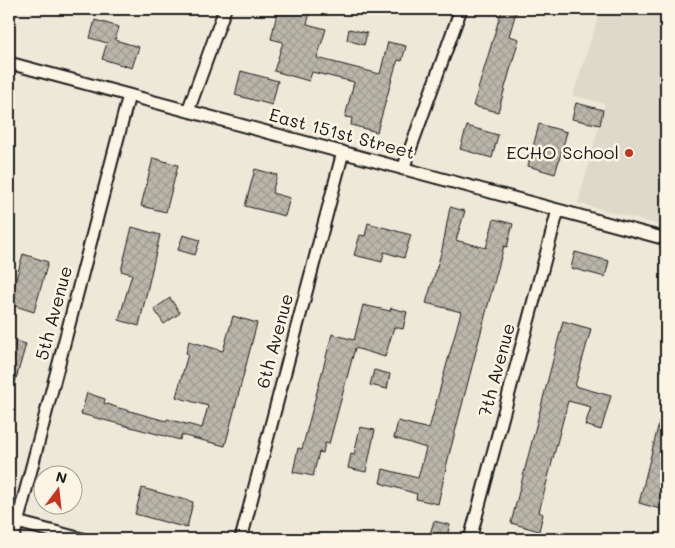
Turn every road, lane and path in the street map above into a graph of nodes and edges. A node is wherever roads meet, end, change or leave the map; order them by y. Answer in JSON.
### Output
{"nodes":[{"id":1,"x":225,"y":9,"type":"edge"},
{"id":2,"x":461,"y":9,"type":"edge"},
{"id":3,"x":9,"y":63,"type":"edge"},
{"id":4,"x":129,"y":96,"type":"junction"},
{"id":5,"x":188,"y":111,"type":"junction"},
{"id":6,"x":343,"y":152,"type":"junction"},
{"id":7,"x":403,"y":169,"type":"junction"},
{"id":8,"x":558,"y":210,"type":"junction"},
{"id":9,"x":666,"y":239,"type":"edge"},
{"id":10,"x":13,"y":521,"type":"edge"},
{"id":11,"x":13,"y":539,"type":"edge"},
{"id":12,"x":82,"y":539,"type":"edge"},
{"id":13,"x":241,"y":539,"type":"edge"},
{"id":14,"x":470,"y":539,"type":"edge"}],
"edges":[{"from":1,"to":5,"type":"street"},
{"from":2,"to":7,"type":"street"},
{"from":3,"to":4,"type":"street","name":"East 151st Street"},
{"from":4,"to":5,"type":"street","name":"East 151st Street"},
{"from":4,"to":10,"type":"street","name":"5th Avenue"},
{"from":5,"to":6,"type":"street","name":"East 151st Street"},
{"from":6,"to":7,"type":"street","name":"East 151st Street"},
{"from":6,"to":13,"type":"street","name":"6th Avenue"},
{"from":7,"to":8,"type":"street","name":"East 151st Street"},
{"from":8,"to":9,"type":"street","name":"East 151st Street"},
{"from":8,"to":14,"type":"street","name":"7th Avenue"},
{"from":10,"to":11,"type":"street","name":"5th Avenue"},
{"from":10,"to":12,"type":"street"}]}
